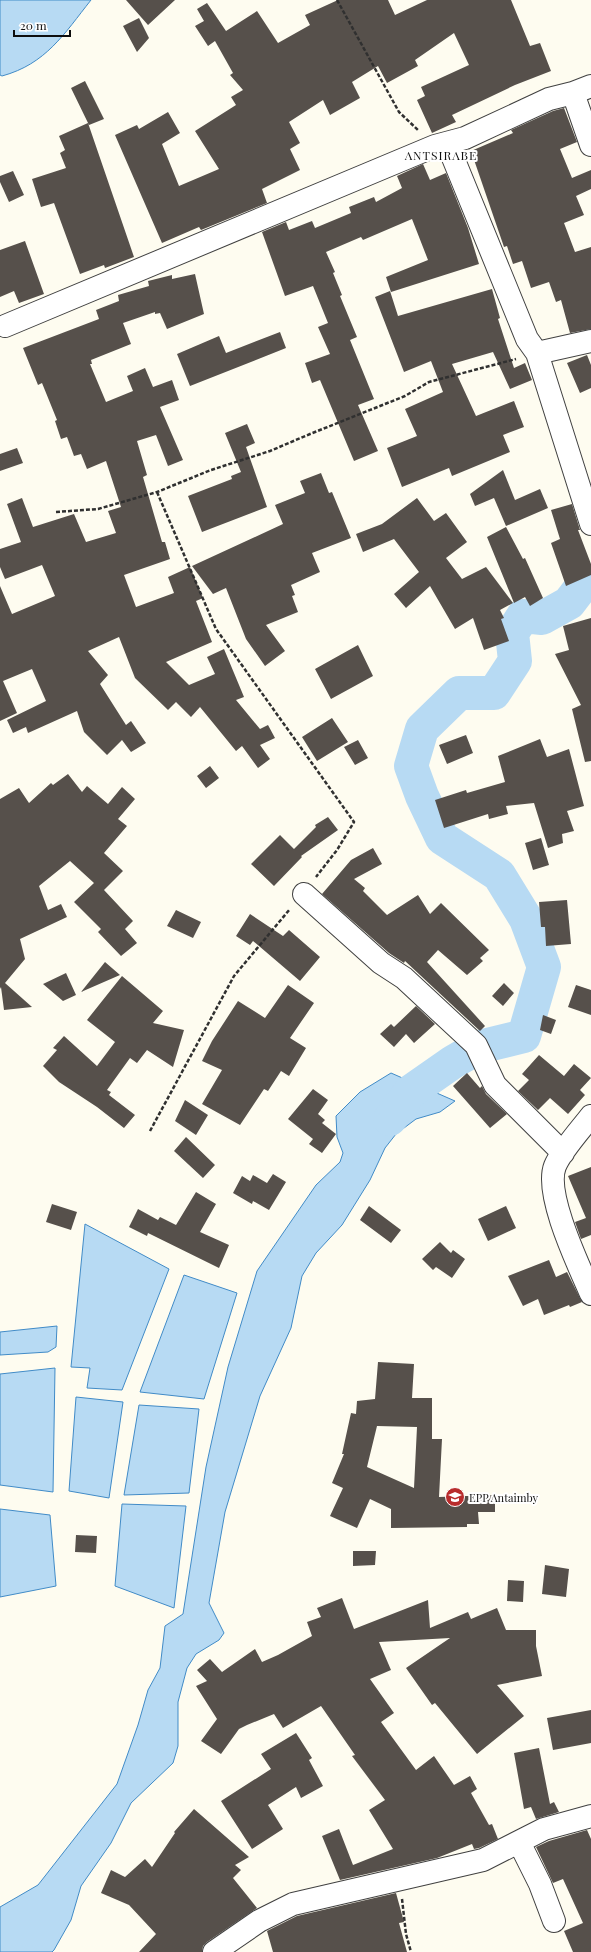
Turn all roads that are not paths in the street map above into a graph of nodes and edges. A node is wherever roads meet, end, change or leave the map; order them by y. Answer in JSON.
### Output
{"nodes":[{"id":1,"x":582,"y":90,"type":"edge"},
{"id":2,"x":441,"y":145,"type":"junction"},
{"id":3,"x":591,"y":145,"type":"edge"},
{"id":4,"x":5,"y":326,"type":"dead end"},
{"id":5,"x":591,"y":341,"type":"edge"},
{"id":6,"x":537,"y":353,"type":"junction"},
{"id":7,"x":591,"y":524,"type":"edge"},
{"id":8,"x":304,"y":894,"type":"road end"},
{"id":9,"x":591,"y":1116,"type":"edge"},
{"id":10,"x":563,"y":1153,"type":"junction"},
{"id":11,"x":591,"y":1294,"type":"edge"},
{"id":12,"x":591,"y":1816,"type":"edge"},
{"id":13,"x":519,"y":1842,"type":"junction"},
{"id":14,"x":554,"y":1921,"type":"dead end"},
{"id":15,"x":214,"y":1952,"type":"edge"}],
"edges":[{"from":1,"to":2,"type":"street"},
{"from":1,"to":3,"type":"street"},
{"from":2,"to":4,"type":"street"},
{"from":2,"to":6,"type":"street"},
{"from":5,"to":6,"type":"street"},
{"from":6,"to":7,"type":"street"},
{"from":8,"to":10,"type":"street"},
{"from":9,"to":10,"type":"street"},
{"from":10,"to":11,"type":"street"},
{"from":12,"to":13,"type":"street"},
{"from":13,"to":14,"type":"street"},
{"from":13,"to":15,"type":"street"}]}
